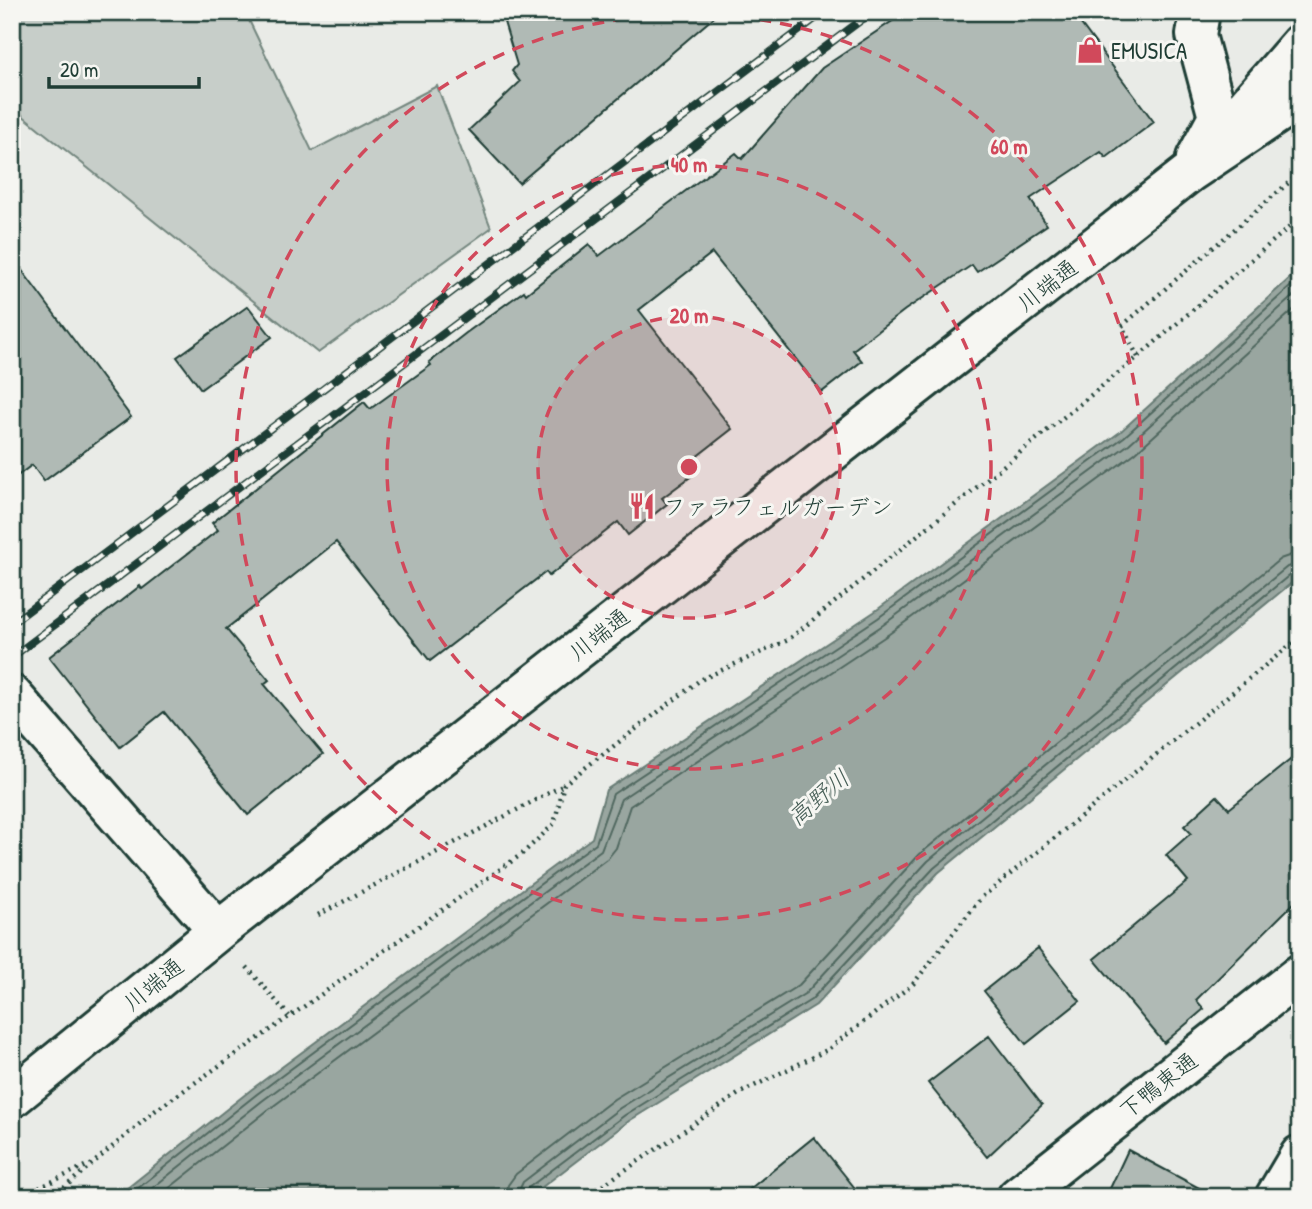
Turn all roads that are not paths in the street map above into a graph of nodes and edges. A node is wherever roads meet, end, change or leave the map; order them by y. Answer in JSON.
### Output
{"nodes":[{"id":1,"x":1200,"y":12,"type":"edge"},
{"id":2,"x":1300,"y":44,"type":"edge"},
{"id":3,"x":1300,"y":92,"type":"edge"},
{"id":4,"x":1189,"y":173,"type":"junction"},
{"id":5,"x":12,"y":695,"type":"edge"},
{"id":6,"x":218,"y":931,"type":"junction"},
{"id":7,"x":1300,"y":974,"type":"edge"},
{"id":8,"x":12,"y":1098,"type":"edge"},
{"id":9,"x":1300,"y":1156,"type":"edge"},
{"id":10,"x":1017,"y":1197,"type":"edge"},
{"id":11,"x":1275,"y":1197,"type":"edge"}],
"edges":[{"from":1,"to":4,"type":"street"},
{"from":2,"to":4,"type":"street","name":"川端通"},
{"from":3,"to":4,"type":"street","name":"川端通"},
{"from":4,"to":6,"type":"street","name":"川端通"},
{"from":5,"to":6,"type":"street"},
{"from":6,"to":8,"type":"street","name":"川端通"},
{"from":7,"to":10,"type":"street","name":"下鴨東通"},
{"from":9,"to":11,"type":"street"}]}
